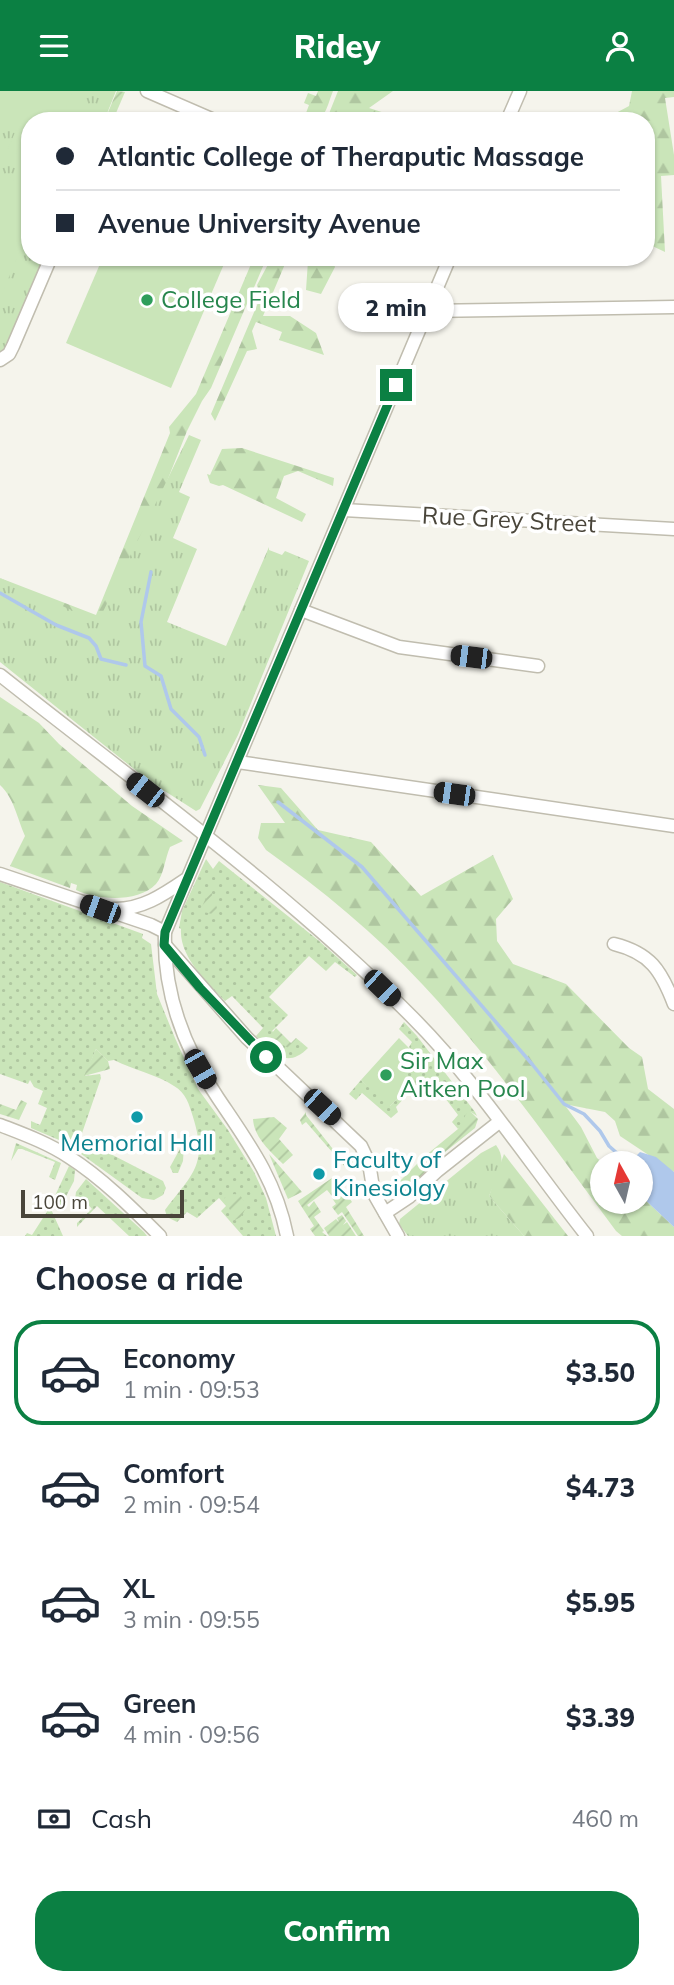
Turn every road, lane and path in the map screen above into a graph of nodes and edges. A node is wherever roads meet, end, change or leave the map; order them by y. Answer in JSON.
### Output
{"nodes":[{"id":1,"x":147,"y":91,"type":"edge"},
{"id":2,"x":520,"y":91,"type":"edge"},
{"id":3,"x":195,"y":112,"type":"edge"},
{"id":4,"x":512,"y":112,"type":"edge"},
{"id":5,"x":47,"y":266,"type":"edge"},
{"id":6,"x":446,"y":266,"type":"edge"},
{"id":7,"x":674,"y":307,"type":"edge"},
{"id":8,"x":428,"y":311,"type":"junction"},
{"id":9,"x":0,"y":360,"type":"edge"},
{"id":10,"x":344,"y":510,"type":"junction"},
{"id":11,"x":674,"y":529,"type":"edge"},
{"id":12,"x":301,"y":610,"type":"junction"},
{"id":13,"x":538,"y":666,"type":"dead end"},
{"id":14,"x":0,"y":675,"type":"edge"},
{"id":15,"x":238,"y":762,"type":"junction"},
{"id":16,"x":674,"y":826,"type":"edge"},
{"id":17,"x":206,"y":837,"type":"junction"},
{"id":18,"x":0,"y":874,"type":"edge"},
{"id":19,"x":186,"y":880,"type":"junction"},
{"id":20,"x":100,"y":909,"type":"junction"},
{"id":21,"x":165,"y":939,"type":"junction"},
{"id":22,"x":614,"y":944,"type":"dead end"},
{"id":23,"x":674,"y":1004,"type":"edge"},
{"id":24,"x":499,"y":1122,"type":"junction"},
{"id":25,"x":0,"y":1125,"type":"edge"},
{"id":26,"x":385,"y":1213,"type":"junction"},
{"id":27,"x":160,"y":1236,"type":"edge"},
{"id":28,"x":287,"y":1236,"type":"edge"},
{"id":29,"x":398,"y":1236,"type":"edge"},
{"id":30,"x":587,"y":1236,"type":"edge"}],
"edges":[{"from":1,"to":3,"type":"street"},
{"from":2,"to":4,"type":"street"},
{"from":5,"to":9,"type":"street"},
{"from":6,"to":8,"type":"street"},
{"from":7,"to":8,"type":"street"},
{"from":8,"to":10,"type":"street"},
{"from":10,"to":11,"type":"street","name":"Rue Grey Street"},
{"from":10,"to":12,"type":"street"},
{"from":12,"to":13,"type":"street"},
{"from":12,"to":15,"type":"street"},
{"from":14,"to":17,"type":"street"},
{"from":15,"to":16,"type":"street"},
{"from":15,"to":17,"type":"street"},
{"from":17,"to":19,"type":"street"},
{"from":17,"to":24,"type":"street"},
{"from":18,"to":20,"type":"street"},
{"from":19,"to":20,"type":"street"},
{"from":19,"to":21,"type":"street"},
{"from":20,"to":21,"type":"street"},
{"from":21,"to":26,"type":"street"},
{"from":21,"to":28,"type":"street"},
{"from":22,"to":23,"type":"street"},
{"from":24,"to":26,"type":"street"},
{"from":24,"to":30,"type":"street"},
{"from":25,"to":27,"type":"street"},
{"from":26,"to":29,"type":"street"}]}
